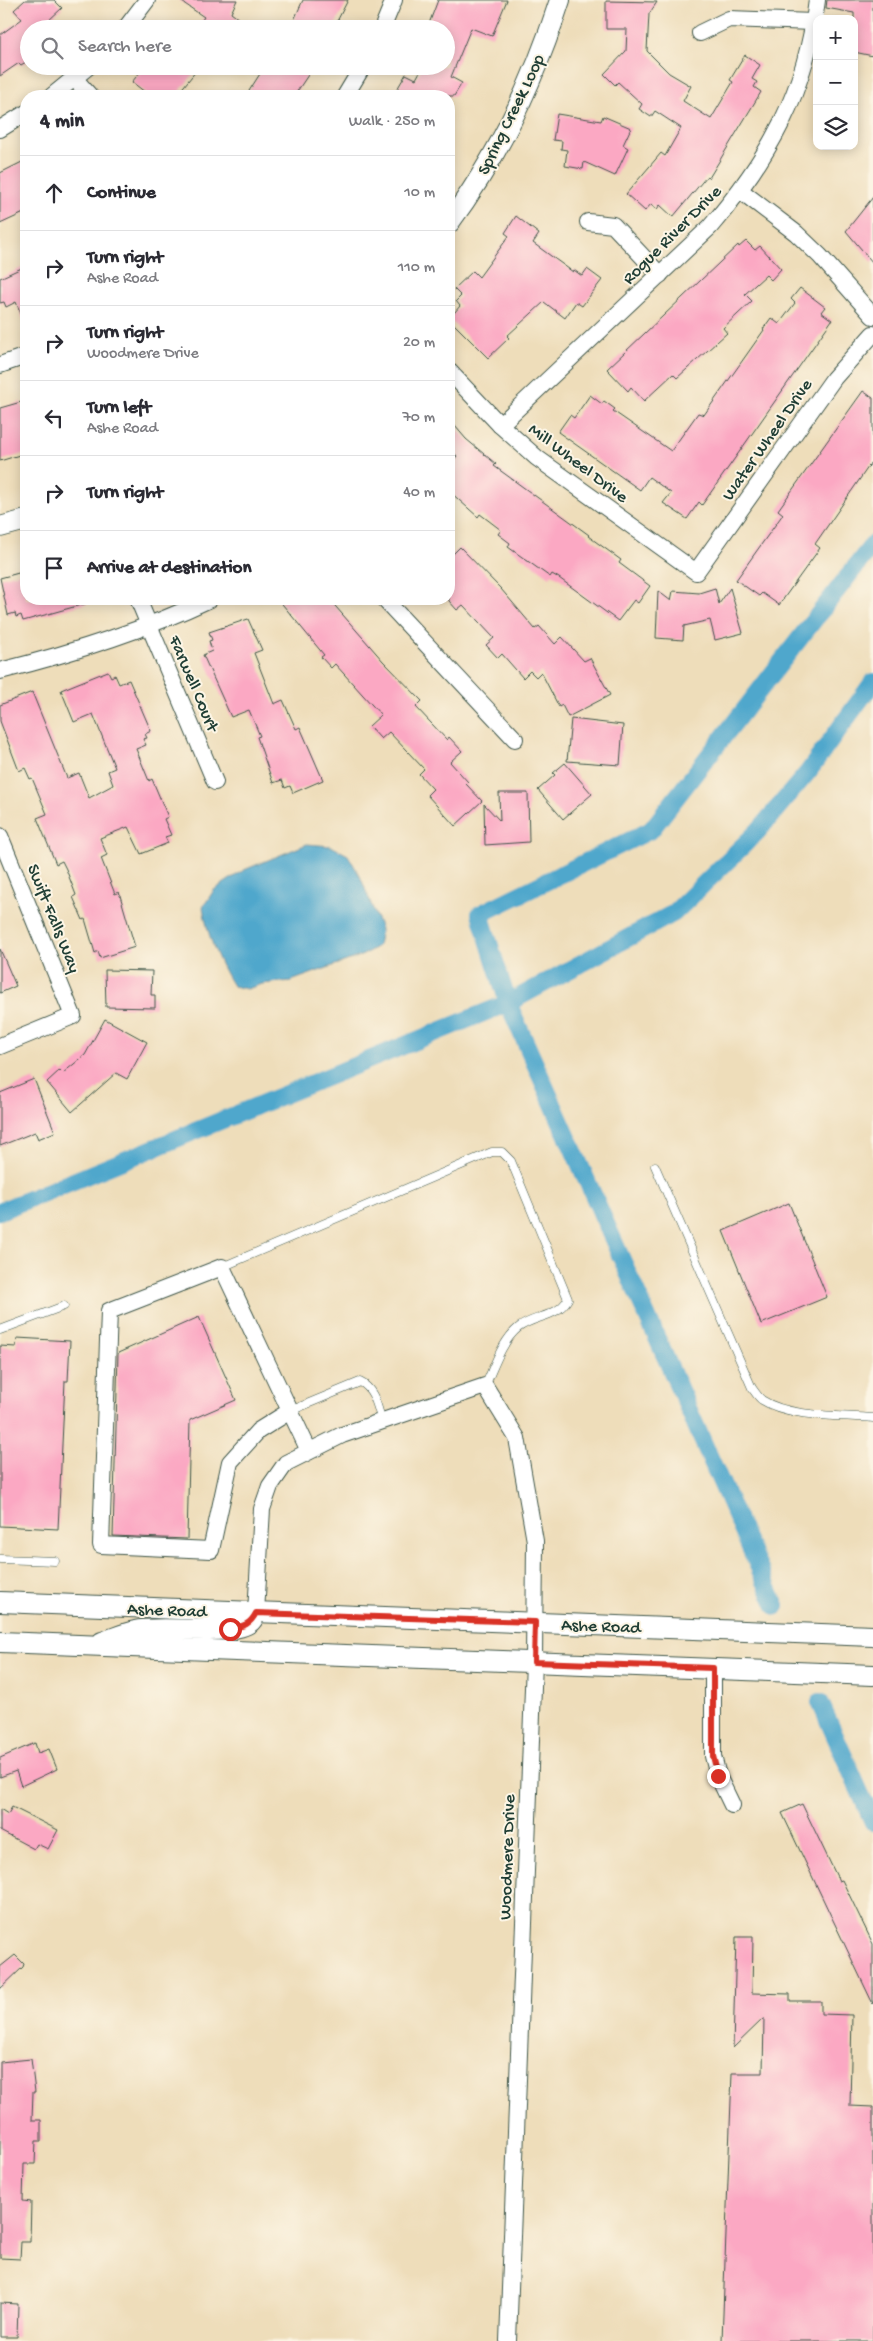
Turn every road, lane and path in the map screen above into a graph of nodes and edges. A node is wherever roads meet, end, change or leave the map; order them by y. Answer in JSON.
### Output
{"nodes":[{"id":1,"x":147,"y":0,"type":"edge"},
{"id":2,"x":394,"y":0,"type":"edge"},
{"id":3,"x":560,"y":0,"type":"edge"},
{"id":4,"x":817,"y":0,"type":"edge"},
{"id":5,"x":815,"y":15,"type":"edge"},
{"id":6,"x":132,"y":20,"type":"edge"},
{"id":7,"x":386,"y":20,"type":"edge"},
{"id":8,"x":813,"y":22,"type":"edge"},
{"id":9,"x":813,"y":26,"type":"edge"},
{"id":10,"x":700,"y":33,"type":"dead end"},
{"id":11,"x":79,"y":75,"type":"edge"},
{"id":12,"x":358,"y":75,"type":"edge"},
{"id":13,"x":75,"y":79,"type":"junction"},
{"id":14,"x":60,"y":90,"type":"edge"},
{"id":15,"x":85,"y":90,"type":"edge"},
{"id":16,"x":349,"y":90,"type":"edge"},
{"id":17,"x":20,"y":117,"type":"edge"},
{"id":18,"x":0,"y":129,"type":"edge"},
{"id":19,"x":741,"y":191,"type":"junction"},
{"id":20,"x":455,"y":214,"type":"edge"},
{"id":21,"x":588,"y":222,"type":"dead end"},
{"id":22,"x":660,"y":276,"type":"junction"},
{"id":23,"x":873,"y":316,"type":"edge"},
{"id":24,"x":873,"y":334,"type":"edge"},
{"id":25,"x":20,"y":358,"type":"edge"},
{"id":26,"x":0,"y":365,"type":"edge"},
{"id":27,"x":455,"y":377,"type":"edge"},
{"id":28,"x":500,"y":426,"type":"junction"},
{"id":29,"x":20,"y":522,"type":"edge"},
{"id":30,"x":0,"y":527,"type":"edge"},
{"id":31,"x":696,"y":572,"type":"joint"},
{"id":32,"x":140,"y":605,"type":"edge"},
{"id":33,"x":196,"y":605,"type":"edge"},
{"id":34,"x":390,"y":605,"type":"edge"},
{"id":35,"x":149,"y":626,"type":"junction"},
{"id":36,"x":0,"y":671,"type":"edge"},
{"id":37,"x":515,"y":739,"type":"dead end"},
{"id":38,"x":215,"y":782,"type":"dead end"},
{"id":39,"x":0,"y":836,"type":"edge"},
{"id":40,"x":0,"y":1046,"type":"edge"},
{"id":41,"x":655,"y":1166,"type":"dead end"},
{"id":42,"x":222,"y":1267,"type":"junction"},
{"id":43,"x":64,"y":1306,"type":"dead end"},
{"id":44,"x":0,"y":1330,"type":"edge"},
{"id":45,"x":485,"y":1386,"type":"junction"},
{"id":46,"x":290,"y":1411,"type":"junction"},
{"id":47,"x":873,"y":1418,"type":"edge"},
{"id":48,"x":382,"y":1422,"type":"junction"},
{"id":49,"x":309,"y":1451,"type":"junction"},
{"id":50,"x":0,"y":1559,"type":"edge"},
{"id":51,"x":54,"y":1561,"type":"dead end"},
{"id":52,"x":6,"y":1604,"type":"edge"},
{"id":53,"x":256,"y":1613,"type":"junction"},
{"id":54,"x":535,"y":1622,"type":"junction"},
{"id":55,"x":873,"y":1636,"type":"edge"},
{"id":56,"x":0,"y":1642,"type":"edge"},
{"id":57,"x":93,"y":1646,"type":"junction"},
{"id":58,"x":534,"y":1662,"type":"junction"},
{"id":59,"x":713,"y":1668,"type":"junction"},
{"id":60,"x":873,"y":1675,"type":"edge"},
{"id":61,"x":732,"y":1805,"type":"dead end"},
{"id":62,"x":508,"y":2341,"type":"edge"}],
"edges":[{"from":1,"to":6,"type":"street"},
{"from":2,"to":7,"type":"street"},
{"from":3,"to":20,"type":"street","name":"Spring Creek Loop"},
{"from":4,"to":5,"type":"street","name":"Rogue River Drive"},
{"from":8,"to":10,"type":"street"},
{"from":9,"to":19,"type":"street","name":"Rogue River Drive"},
{"from":11,"to":13,"type":"street"},
{"from":12,"to":16,"type":"street"},
{"from":13,"to":14,"type":"street"},
{"from":13,"to":15,"type":"street"},
{"from":17,"to":18,"type":"street"},
{"from":19,"to":22,"type":"street","name":"Rogue River Drive"},
{"from":19,"to":23,"type":"street"},
{"from":21,"to":22,"type":"street"},
{"from":22,"to":28,"type":"street","name":"Rogue River Drive"},
{"from":24,"to":31,"type":"street","name":"Water Wheel Drive"},
{"from":25,"to":26,"type":"street"},
{"from":27,"to":28,"type":"street","name":"Mill Wheel Drive"},
{"from":28,"to":31,"type":"street","name":"Mill Wheel Drive"},
{"from":29,"to":30,"type":"street"},
{"from":32,"to":35,"type":"street","name":"Farwell Court"},
{"from":33,"to":35,"type":"street"},
{"from":34,"to":37,"type":"street"},
{"from":35,"to":36,"type":"street"},
{"from":35,"to":38,"type":"street","name":"Farwell Court"},
{"from":39,"to":40,"type":"street","name":"Swift Falls Way"},
{"from":41,"to":47,"type":"lane"},
{"from":42,"to":45,"type":"lane"},
{"from":42,"to":46,"type":"street"},
{"from":42,"to":46,"type":"street"},
{"from":43,"to":44,"type":"lane"},
{"from":45,"to":48,"type":"street"},
{"from":45,"to":54,"type":"street","name":"Woodmere Drive"},
{"from":46,"to":48,"type":"lane"},
{"from":46,"to":49,"type":"street"},
{"from":48,"to":49,"type":"street"},
{"from":49,"to":53,"type":"street"},
{"from":50,"to":51,"type":"lane"},
{"from":52,"to":53,"type":"street","name":"Ashe Road"},
{"from":53,"to":54,"type":"street","name":"Ashe Road"},
{"from":53,"to":57,"type":"street"},
{"from":54,"to":55,"type":"street","name":"Ashe Road"},
{"from":54,"to":58,"type":"street","name":"Woodmere Drive"},
{"from":56,"to":57,"type":"street"},
{"from":57,"to":58,"type":"street"},
{"from":58,"to":59,"type":"street"},
{"from":58,"to":62,"type":"street","name":"Woodmere Drive"},
{"from":59,"to":60,"type":"street"},
{"from":59,"to":61,"type":"street"}]}
